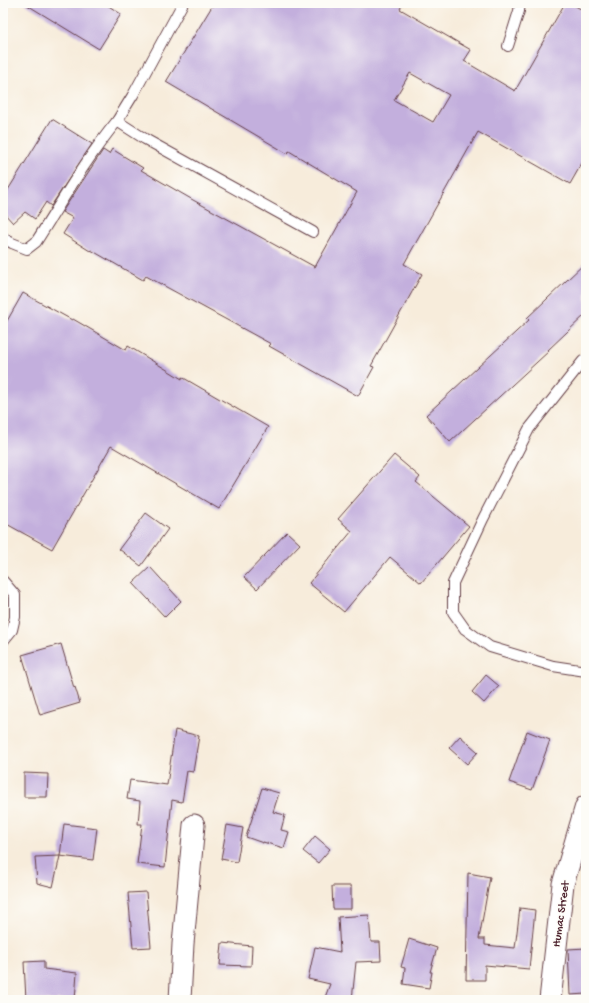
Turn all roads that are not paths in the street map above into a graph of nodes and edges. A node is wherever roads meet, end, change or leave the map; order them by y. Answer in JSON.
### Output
{"nodes":[{"id":1,"x":183,"y":3,"type":"edge"},
{"id":2,"x":520,"y":3,"type":"edge"},
{"id":3,"x":508,"y":46,"type":"dead end"},
{"id":4,"x":117,"y":121,"type":"junction"},
{"id":5,"x":313,"y":232,"type":"dead end"},
{"id":6,"x":3,"y":238,"type":"edge"},
{"id":7,"x":583,"y":361,"type":"dead end"},
{"id":8,"x":3,"y":581,"type":"edge"},
{"id":9,"x":3,"y":641,"type":"edge"},
{"id":10,"x":586,"y":671,"type":"edge"},
{"id":11,"x":586,"y":806,"type":"edge"},
{"id":12,"x":194,"y":825,"type":"dead end"},
{"id":13,"x":180,"y":1000,"type":"edge"},
{"id":14,"x":550,"y":1000,"type":"edge"}],
"edges":[{"from":1,"to":4,"type":"lane"},
{"from":2,"to":3,"type":"lane"},
{"from":4,"to":5,"type":"lane"},
{"from":4,"to":6,"type":"lane"},
{"from":7,"to":10,"type":"lane"},
{"from":8,"to":9,"type":"lane"},
{"from":11,"to":14,"type":"street","name":"Humac Street"},
{"from":12,"to":13,"type":"street"}]}
